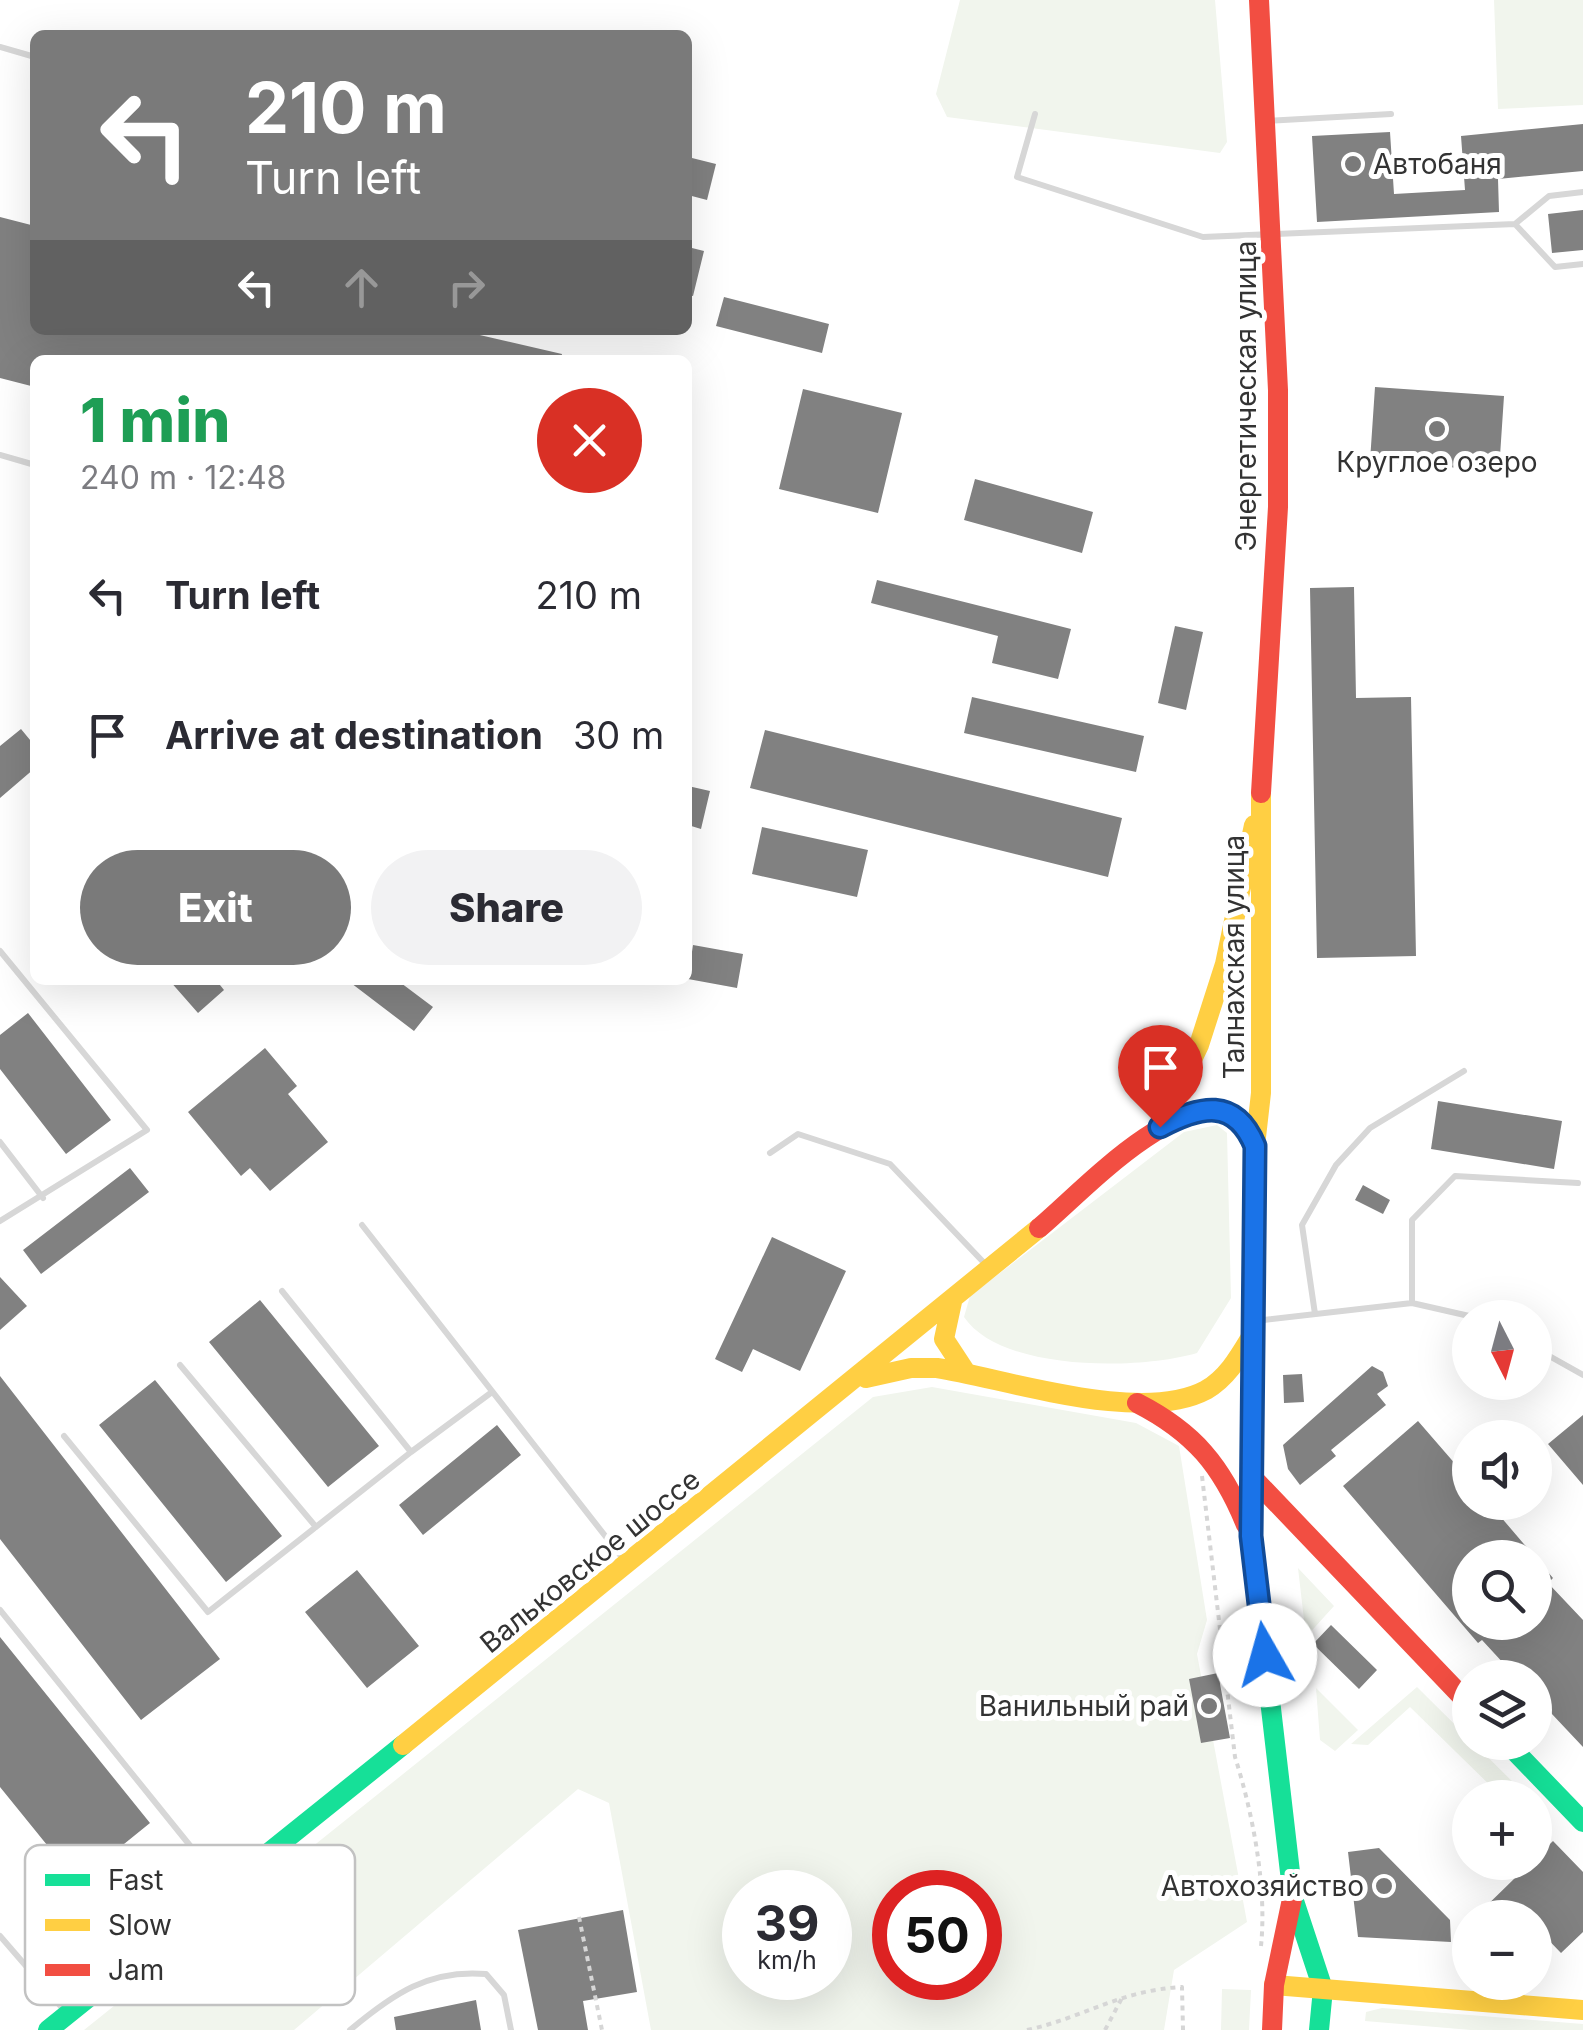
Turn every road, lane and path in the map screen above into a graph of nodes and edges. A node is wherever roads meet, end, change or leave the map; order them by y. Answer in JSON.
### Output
{"nodes":[{"id":1,"x":1258,"y":0,"type":"edge"},
{"id":2,"x":0,"y":47,"type":"edge"},
{"id":3,"x":30,"y":55,"type":"edge"},
{"id":4,"x":1035,"y":114,"type":"dead end"},
{"id":5,"x":1391,"y":114,"type":"dead end"},
{"id":6,"x":1266,"y":121,"type":"junction"},
{"id":7,"x":1583,"y":192,"type":"edge"},
{"id":8,"x":1515,"y":224,"type":"junction"},
{"id":9,"x":1274,"y":237,"type":"junction"},
{"id":10,"x":1583,"y":264,"type":"edge"},
{"id":11,"x":0,"y":455,"type":"edge"},
{"id":12,"x":30,"y":464,"type":"edge"},
{"id":13,"x":1260,"y":793,"type":"junction"},
{"id":14,"x":0,"y":951,"type":"edge"},
{"id":15,"x":1464,"y":1071,"type":"dead end"},
{"id":16,"x":1160,"y":1127,"type":"junction"},
{"id":17,"x":0,"y":1142,"type":"edge"},
{"id":18,"x":1255,"y":1146,"type":"junction"},
{"id":19,"x":770,"y":1153,"type":"dead end"},
{"id":20,"x":1578,"y":1183,"type":"dead end"},
{"id":21,"x":42,"y":1198,"type":"junction"},
{"id":22,"x":0,"y":1222,"type":"edge"},
{"id":23,"x":362,"y":1225,"type":"dead end"},
{"id":24,"x":989,"y":1268,"type":"junction"},
{"id":25,"x":282,"y":1291,"type":"dead end"},
{"id":26,"x":953,"y":1300,"type":"junction"},
{"id":27,"x":1412,"y":1303,"type":"junction"},
{"id":28,"x":1452,"y":1312,"type":"edge"},
{"id":29,"x":1316,"y":1314,"type":"junction"},
{"id":30,"x":1254,"y":1327,"type":"junction"},
{"id":31,"x":1552,"y":1358,"type":"edge"},
{"id":32,"x":180,"y":1365,"type":"dead end"},
{"id":33,"x":965,"y":1371,"type":"junction"},
{"id":34,"x":1583,"y":1375,"type":"edge"},
{"id":35,"x":855,"y":1382,"type":"junction"},
{"id":36,"x":492,"y":1392,"type":"junction"},
{"id":37,"x":1136,"y":1402,"type":"junction"},
{"id":38,"x":64,"y":1436,"type":"dead end"},
{"id":39,"x":410,"y":1452,"type":"junction"},
{"id":40,"x":1201,"y":1469,"type":"dead end"},
{"id":41,"x":1252,"y":1477,"type":"junction"},
{"id":42,"x":316,"y":1527,"type":"junction"},
{"id":43,"x":1251,"y":1536,"type":"junction"},
{"id":44,"x":628,"y":1565,"type":"junction"},
{"id":45,"x":0,"y":1610,"type":"edge"},
{"id":46,"x":1452,"y":1686,"type":"edge"},
{"id":47,"x":1523,"y":1760,"type":"edge"},
{"id":48,"x":1583,"y":1822,"type":"edge"},
{"id":49,"x":190,"y":1845,"type":"edge"},
{"id":50,"x":280,"y":1845,"type":"edge"},
{"id":51,"x":1292,"y":1898,"type":"junction"},
{"id":52,"x":579,"y":1917,"type":"dead end"},
{"id":53,"x":0,"y":1936,"type":"edge"},
{"id":54,"x":1260,"y":1957,"type":"dead end"},
{"id":55,"x":25,"y":1965,"type":"edge"},
{"id":56,"x":1274,"y":1985,"type":"junction"},
{"id":57,"x":1322,"y":1989,"type":"junction"},
{"id":58,"x":1123,"y":1996,"type":"junction"},
{"id":59,"x":60,"y":2005,"type":"edge"},
{"id":60,"x":79,"y":2005,"type":"edge"},
{"id":61,"x":1583,"y":2010,"type":"edge"},
{"id":62,"x":68,"y":2014,"type":"junction"},
{"id":63,"x":48,"y":2030,"type":"edge"},
{"id":64,"x":350,"y":2030,"type":"edge"},
{"id":65,"x":511,"y":2030,"type":"edge"},
{"id":66,"x":602,"y":2030,"type":"edge"},
{"id":67,"x":1027,"y":2030,"type":"edge"},
{"id":68,"x":1106,"y":2030,"type":"edge"},
{"id":69,"x":1182,"y":2030,"type":"edge"},
{"id":70,"x":1272,"y":2030,"type":"edge"},
{"id":71,"x":1319,"y":2030,"type":"edge"}],
"edges":[{"from":1,"to":6,"type":"main road","name":"Энергетическая улица"},
{"from":2,"to":3,"type":"lane"},
{"from":4,"to":9,"type":"lane"},
{"from":5,"to":6,"type":"lane"},
{"from":6,"to":9,"type":"main road","name":"Энергетическая улица"},
{"from":7,"to":8,"type":"lane"},
{"from":8,"to":9,"type":"lane"},
{"from":8,"to":10,"type":"lane"},
{"from":9,"to":13,"type":"main road","name":"Энергетическая улица"},
{"from":11,"to":12,"type":"lane"},
{"from":13,"to":16,"type":"main road","name":"Вальковское шоссе"},
{"from":13,"to":18,"type":"main road","name":"Талнахская улица"},
{"from":14,"to":21,"type":"lane"},
{"from":15,"to":29,"type":"lane"},
{"from":16,"to":18,"type":"main road","name":"Вальковское шоссе"},
{"from":16,"to":24,"type":"main road","name":"Вальковское шоссе"},
{"from":17,"to":21,"type":"lane"},
{"from":18,"to":30,"type":"main road","name":"Талнахская улица"},
{"from":19,"to":24,"type":"lane"},
{"from":20,"to":27,"type":"lane"},
{"from":21,"to":22,"type":"lane"},
{"from":23,"to":36,"type":"lane"},
{"from":24,"to":26,"type":"main road","name":"Вальковское шоссе"},
{"from":25,"to":39,"type":"lane"},
{"from":26,"to":33,"type":"main road"},
{"from":26,"to":35,"type":"main road","name":"Вальковское шоссе"},
{"from":27,"to":28,"type":"lane"},
{"from":27,"to":29,"type":"lane"},
{"from":29,"to":30,"type":"lane"},
{"from":30,"to":37,"type":"main road"},
{"from":30,"to":41,"type":"main road","name":"Талнахская улица"},
{"from":31,"to":34,"type":"lane"},
{"from":32,"to":42,"type":"lane"},
{"from":33,"to":35,"type":"main road"},
{"from":33,"to":37,"type":"main road"},
{"from":35,"to":44,"type":"main road","name":"Вальковское шоссе"},
{"from":36,"to":39,"type":"lane"},
{"from":36,"to":44,"type":"lane"},
{"from":37,"to":43,"type":"main road"},
{"from":38,"to":42,"type":"lane"},
{"from":39,"to":42,"type":"lane"},
{"from":40,"to":54,"type":"path"},
{"from":41,"to":43,"type":"main road","name":"Талнахская улица"},
{"from":41,"to":46,"type":"main road"},
{"from":43,"to":51,"type":"main road","name":"Талнахская улица"},
{"from":44,"to":50,"type":"main road","name":"Вальковское шоссе"},
{"from":45,"to":49,"type":"lane"},
{"from":47,"to":48,"type":"main road"},
{"from":51,"to":56,"type":"main road","name":"Талнахская улица"},
{"from":51,"to":57,"type":"main road","name":"Талнахская улица"},
{"from":52,"to":66,"type":"path"},
{"from":53,"to":55,"type":"lane"},
{"from":56,"to":57,"type":"main road"},
{"from":56,"to":70,"type":"main road","name":"Талнахская улица"},
{"from":57,"to":61,"type":"main road"},
{"from":57,"to":71,"type":"main road","name":"Талнахская улица"},
{"from":58,"to":67,"type":"path"},
{"from":58,"to":68,"type":"path"},
{"from":58,"to":69,"type":"path"},
{"from":59,"to":62,"type":"lane"},
{"from":60,"to":62,"type":"main road","name":"Вальковское шоссе"},
{"from":62,"to":63,"type":"main road","name":"Вальковское шоссе"},
{"from":64,"to":65,"type":"lane"}]}
